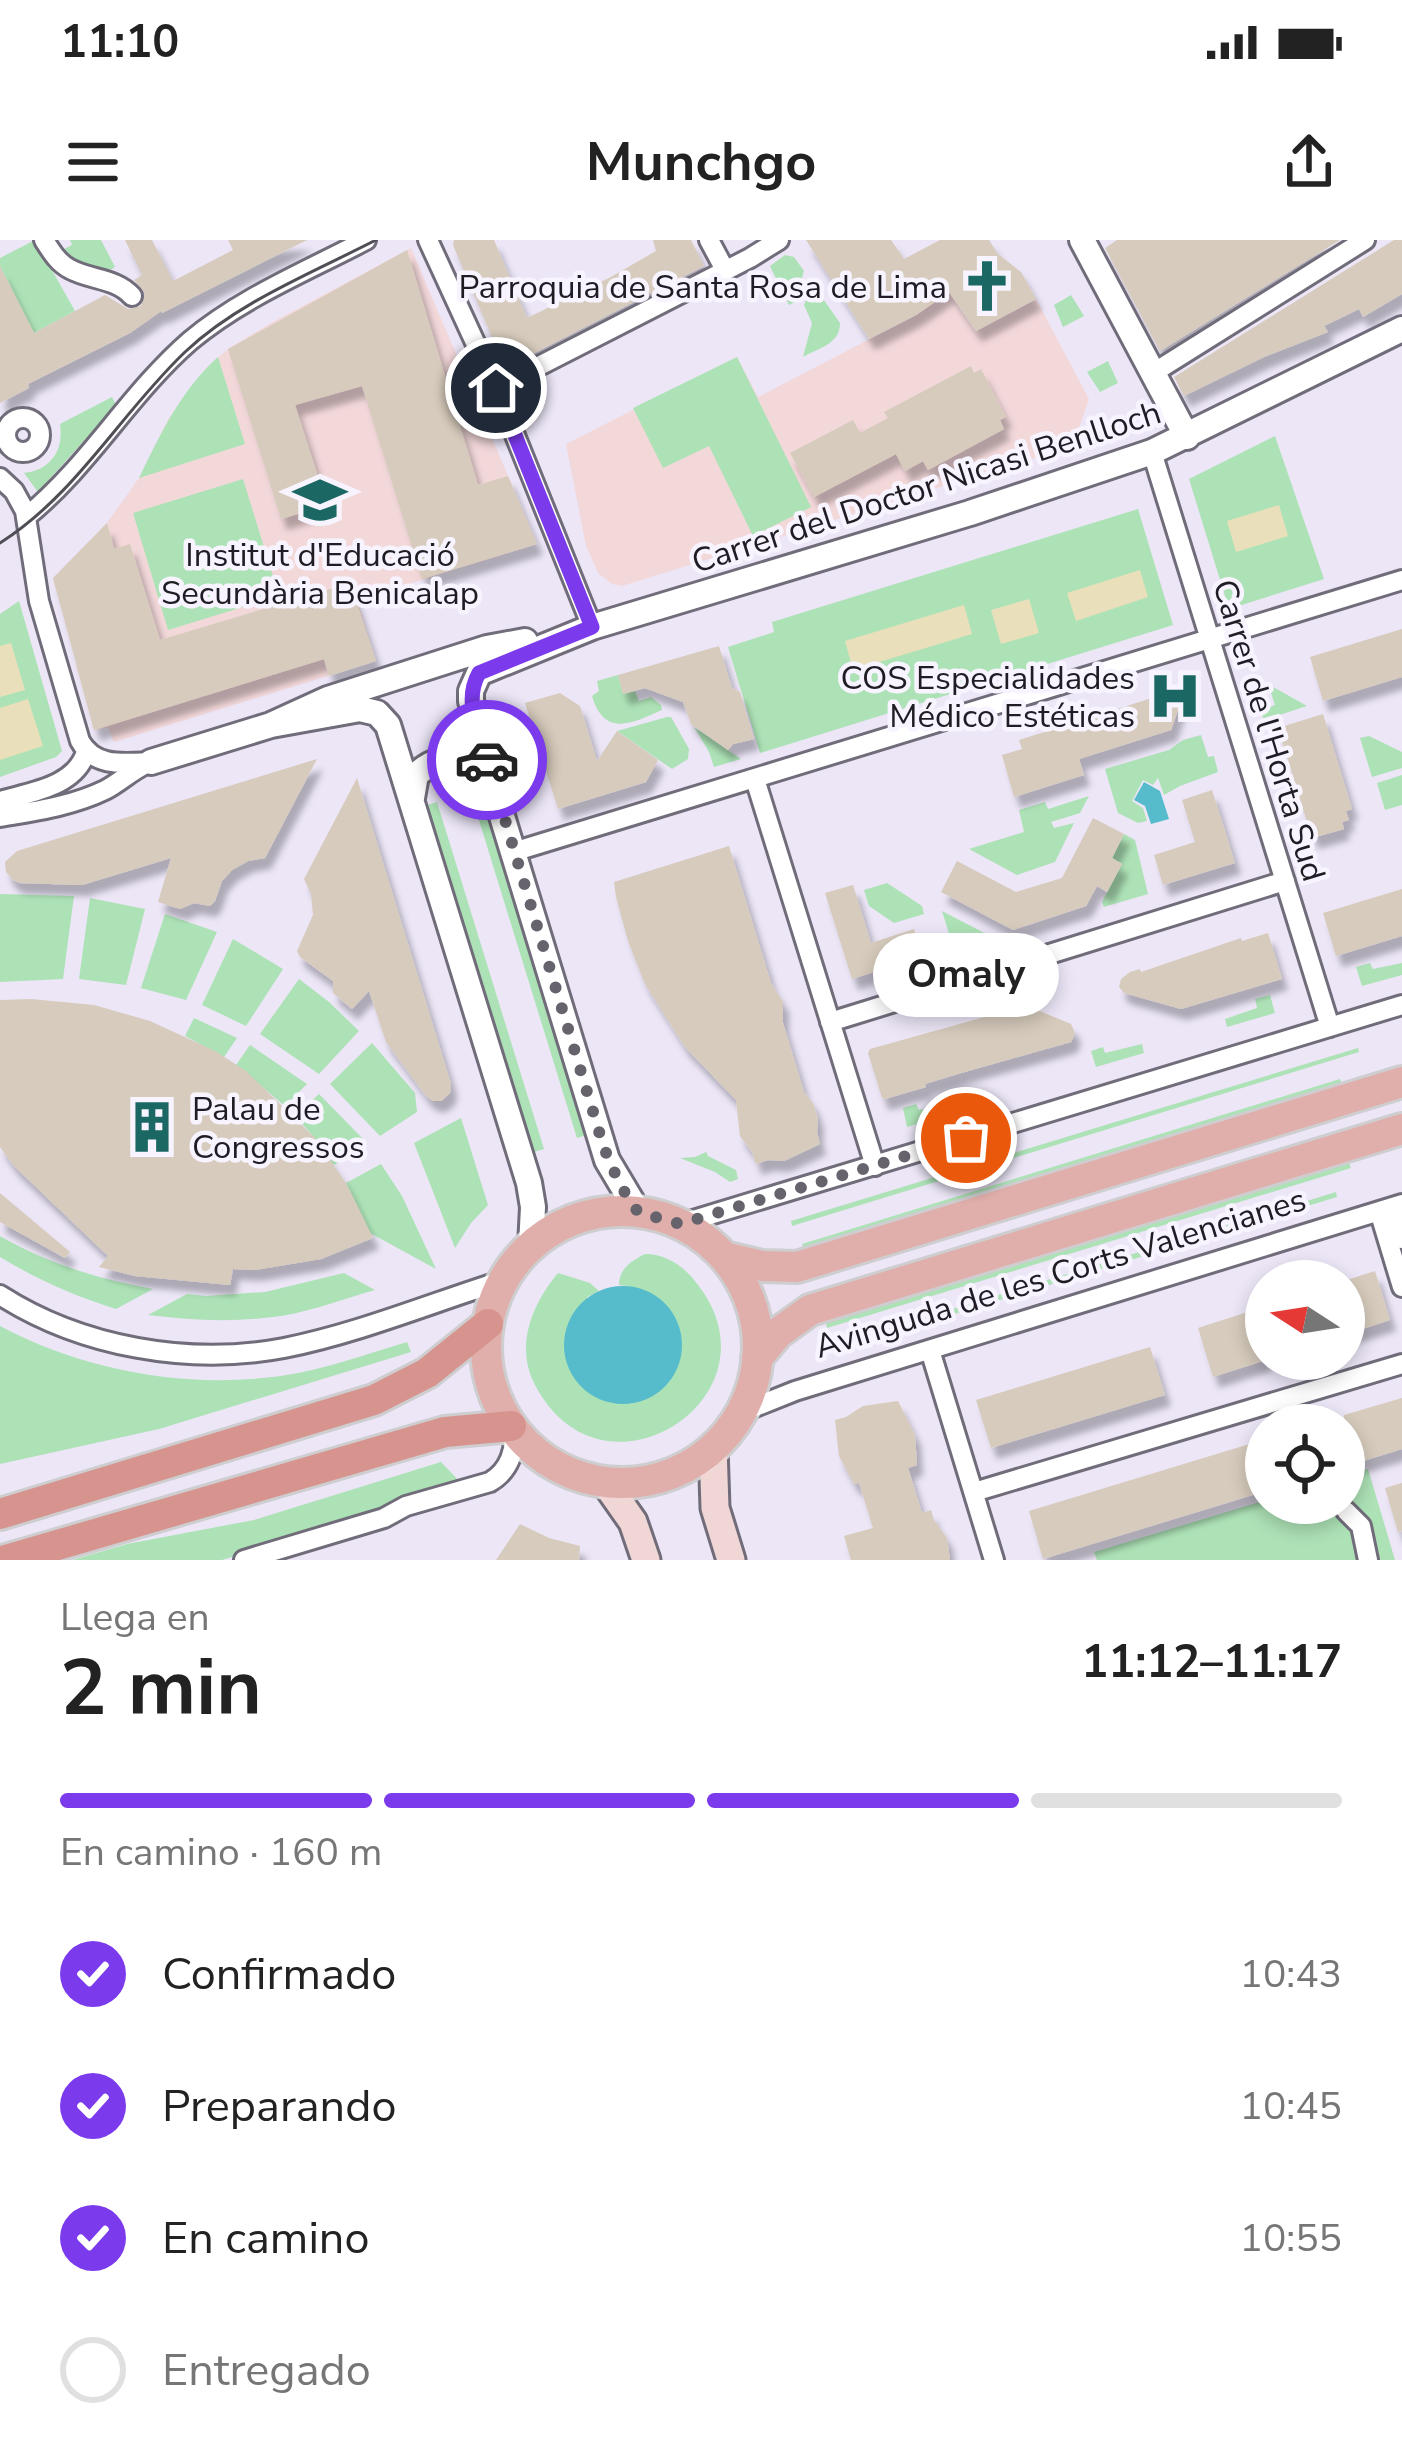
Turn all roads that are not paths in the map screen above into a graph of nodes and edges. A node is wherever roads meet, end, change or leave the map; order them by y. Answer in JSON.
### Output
{"nodes":[{"id":1,"x":44,"y":240,"type":"edge"},
{"id":2,"x":366,"y":240,"type":"edge"},
{"id":3,"x":428,"y":240,"type":"edge"},
{"id":4,"x":709,"y":240,"type":"edge"},
{"id":5,"x":779,"y":240,"type":"edge"},
{"id":6,"x":1365,"y":240,"type":"edge"},
{"id":7,"x":1086,"y":242,"type":"edge"},
{"id":8,"x":725,"y":270,"type":"junction"},
{"id":9,"x":132,"y":296,"type":"dead end"},
{"id":10,"x":1402,"y":329,"type":"edge"},
{"id":11,"x":1153,"y":373,"type":"junction"},
{"id":12,"x":496,"y":388,"type":"junction"},
{"id":13,"x":1186,"y":437,"type":"junction"},
{"id":14,"x":1152,"y":452,"type":"junction"},
{"id":15,"x":0,"y":478,"type":"edge"},
{"id":16,"x":26,"y":518,"type":"junction"},
{"id":17,"x":1402,"y":580,"type":"edge"},
{"id":18,"x":592,"y":627,"type":"junction"},
{"id":19,"x":1210,"y":638,"type":"junction"},
{"id":20,"x":271,"y":724,"type":"junction"},
{"id":21,"x":86,"y":752,"type":"junction"},
{"id":22,"x":151,"y":761,"type":"junction"},
{"id":23,"x":755,"y":779,"type":"junction"},
{"id":24,"x":412,"y":798,"type":"junction"},
{"id":25,"x":0,"y":801,"type":"edge"},
{"id":26,"x":501,"y":813,"type":"junction"},
{"id":27,"x":0,"y":817,"type":"edge"},
{"id":28,"x":513,"y":851,"type":"junction"},
{"id":29,"x":1285,"y":881,"type":"junction"},
{"id":30,"x":1402,"y":1005,"type":"edge"},
{"id":31,"x":830,"y":1022,"type":"junction"},
{"id":32,"x":1330,"y":1027,"type":"junction"},
{"id":33,"x":1402,"y":1082,"type":"edge"},
{"id":34,"x":1402,"y":1129,"type":"edge"},
{"id":35,"x":874,"y":1166,"type":"junction"},
{"id":36,"x":1391,"y":1208,"type":"edge"},
{"id":37,"x":638,"y":1212,"type":"junction"},
{"id":38,"x":680,"y":1224,"type":"junction"},
{"id":39,"x":1402,"y":1239,"type":"edge"},
{"id":40,"x":531,"y":1246,"type":"junction"},
{"id":41,"x":724,"y":1257,"type":"junction"},
{"id":42,"x":504,"y":1280,"type":"junction"},
{"id":43,"x":1402,"y":1287,"type":"edge"},
{"id":44,"x":0,"y":1295,"type":"edge"},
{"id":45,"x":488,"y":1324,"type":"junction"},
{"id":46,"x":930,"y":1351,"type":"junction"},
{"id":47,"x":757,"y":1358,"type":"junction"},
{"id":48,"x":1402,"y":1364,"type":"edge"},
{"id":49,"x":740,"y":1413,"type":"junction"},
{"id":50,"x":512,"y":1427,"type":"junction"},
{"id":51,"x":713,"y":1447,"type":"junction"},
{"id":52,"x":605,"y":1482,"type":"junction"},
{"id":53,"x":974,"y":1492,"type":"junction"},
{"id":54,"x":0,"y":1514,"type":"edge"},
{"id":55,"x":1359,"y":1524,"type":"edge"},
{"id":56,"x":7,"y":1560,"type":"edge"},
{"id":57,"x":244,"y":1560,"type":"edge"},
{"id":58,"x":646,"y":1560,"type":"edge"},
{"id":59,"x":731,"y":1560,"type":"edge"},
{"id":60,"x":994,"y":1560,"type":"edge"},
{"id":61,"x":1368,"y":1560,"type":"edge"}],
"edges":[{"from":1,"to":9,"type":"street"},
{"from":2,"to":16,"type":"street"},
{"from":3,"to":12,"type":"street"},
{"from":4,"to":8,"type":"street"},
{"from":5,"to":8,"type":"street"},
{"from":6,"to":11,"type":"street"},
{"from":7,"to":11,"type":"street"},
{"from":8,"to":12,"type":"street"},
{"from":10,"to":13,"type":"street","name":"Carrer del Doctor Nicasi Benlloch"},
{"from":11,"to":13,"type":"street"},
{"from":12,"to":18,"type":"street"},
{"from":13,"to":14,"type":"street","name":"Carrer del Doctor Nicasi Benlloch"},
{"from":14,"to":18,"type":"street","name":"Carrer del Doctor Nicasi Benlloch"},
{"from":14,"to":19,"type":"street","name":"Carrer de l'Horta Sud"},
{"from":15,"to":16,"type":"street"},
{"from":16,"to":21,"type":"street"},
{"from":17,"to":19,"type":"street"},
{"from":18,"to":20,"type":"street","name":"Carrer del Doctor Nicasi Benlloch"},
{"from":18,"to":26,"type":"street","name":"Carrer del Doctor Nicasi Benlloch"},
{"from":19,"to":23,"type":"street"},
{"from":19,"to":29,"type":"street","name":"Carrer de l'Horta Sud"},
{"from":20,"to":22,"type":"street","name":"Carrer del Doctor Nicasi Benlloch"},
{"from":20,"to":24,"type":"street"},
{"from":21,"to":22,"type":"street"},
{"from":21,"to":25,"type":"street"},
{"from":22,"to":27,"type":"street","name":"Carrer del Doctor Nicasi Benlloch"},
{"from":23,"to":28,"type":"street"},
{"from":23,"to":31,"type":"street"},
{"from":24,"to":26,"type":"street"},
{"from":24,"to":40,"type":"street"},
{"from":26,"to":28,"type":"street"},
{"from":28,"to":37,"type":"street"},
{"from":29,"to":31,"type":"street"},
{"from":29,"to":32,"type":"street","name":"Carrer de l'Horta Sud"},
{"from":30,"to":32,"type":"street"},
{"from":31,"to":35,"type":"street"},
{"from":32,"to":35,"type":"street"},
{"from":33,"to":41,"type":"main road"},
{"from":34,"to":47,"type":"main road","name":"Avinguda de les Corts Valencianes"},
{"from":35,"to":38,"type":"street"},
{"from":36,"to":39,"type":"street"},
{"from":36,"to":43,"type":"street"},
{"from":36,"to":46,"type":"street","name":"Avinguda de les Corts Valencianes"},
{"from":37,"to":38,"type":"main road"},
{"from":37,"to":40,"type":"main road"},
{"from":38,"to":41,"type":"main road"},
{"from":40,"to":42,"type":"main road"},
{"from":41,"to":47,"type":"main road"},
{"from":42,"to":44,"type":"street"},
{"from":42,"to":45,"type":"main road"},
{"from":45,"to":50,"type":"main road"},
{"from":45,"to":54,"type":"highway"},
{"from":46,"to":49,"type":"street","name":"Avinguda de les Corts Valencianes"},
{"from":46,"to":53,"type":"street"},
{"from":47,"to":49,"type":"main road"},
{"from":48,"to":53,"type":"street"},
{"from":49,"to":51,"type":"main road"},
{"from":50,"to":52,"type":"main road"},
{"from":50,"to":56,"type":"highway"},
{"from":50,"to":57,"type":"street"},
{"from":51,"to":52,"type":"main road"},
{"from":51,"to":59,"type":"main road"},
{"from":52,"to":58,"type":"main road"},
{"from":53,"to":60,"type":"street"},
{"from":55,"to":61,"type":"street"}]}
